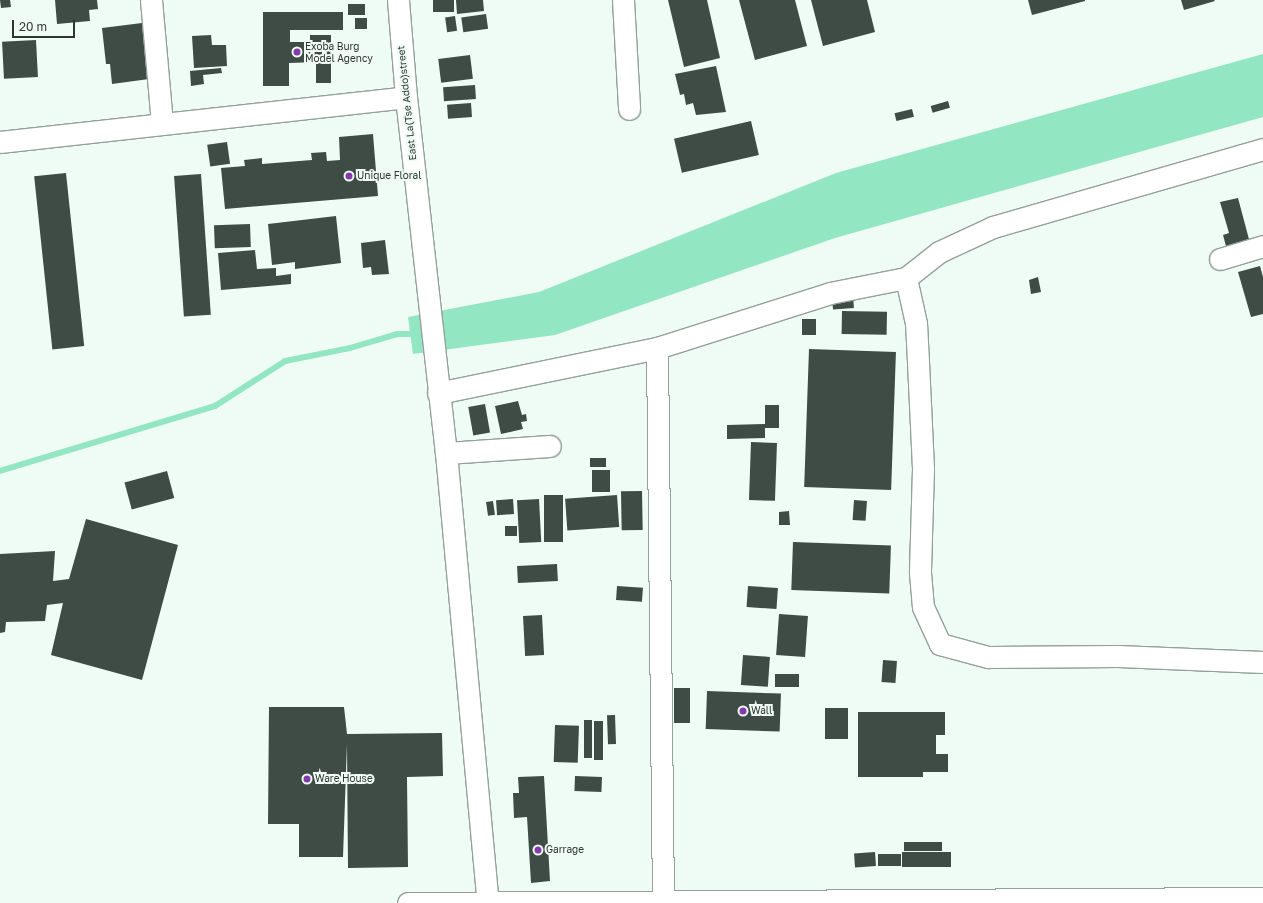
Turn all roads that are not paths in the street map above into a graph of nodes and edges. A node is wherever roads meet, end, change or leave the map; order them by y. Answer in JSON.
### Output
{"nodes":[{"id":1,"x":151,"y":0,"type":"edge"},
{"id":2,"x":398,"y":0,"type":"edge"},
{"id":3,"x":623,"y":0,"type":"edge"},
{"id":4,"x":406,"y":97,"type":"junction"},
{"id":5,"x":629,"y":109,"type":"dead end"},
{"id":6,"x":162,"y":124,"type":"junction"},
{"id":7,"x":0,"y":142,"type":"edge"},
{"id":8,"x":1263,"y":149,"type":"edge"},
{"id":9,"x":1263,"y":246,"type":"edge"},
{"id":10,"x":1220,"y":259,"type":"dead end"},
{"id":11,"x":906,"y":278,"type":"junction"},
{"id":12,"x":657,"y":348,"type":"junction"},
{"id":13,"x":438,"y":393,"type":"junction"},
{"id":14,"x":550,"y":446,"type":"dead end"},
{"id":15,"x":446,"y":453,"type":"junction"},
{"id":16,"x":1263,"y":662,"type":"edge"},
{"id":17,"x":1263,"y":898,"type":"edge"},
{"id":18,"x":488,"y":902,"type":"edge"},
{"id":19,"x":663,"y":902,"type":"junction"},
{"id":20,"x":408,"y":903,"type":"edge"}],
"edges":[{"from":1,"to":6,"type":"street"},
{"from":2,"to":4,"type":"street","name":"East La(Tse Addo)street"},
{"from":3,"to":5,"type":"street"},
{"from":4,"to":6,"type":"street"},
{"from":4,"to":13,"type":"street","name":"East La(Tse Addo)street"},
{"from":6,"to":7,"type":"street"},
{"from":8,"to":11,"type":"street"},
{"from":9,"to":10,"type":"street"},
{"from":11,"to":12,"type":"street"},
{"from":11,"to":16,"type":"street"},
{"from":12,"to":13,"type":"street"},
{"from":12,"to":19,"type":"street"},
{"from":13,"to":15,"type":"street","name":"East La(Tse Addo)street"},
{"from":14,"to":15,"type":"street"},
{"from":15,"to":18,"type":"street","name":"East La(Tse Addo)street"},
{"from":17,"to":19,"type":"street"},
{"from":18,"to":19,"type":"street"},
{"from":18,"to":20,"type":"street"}]}
